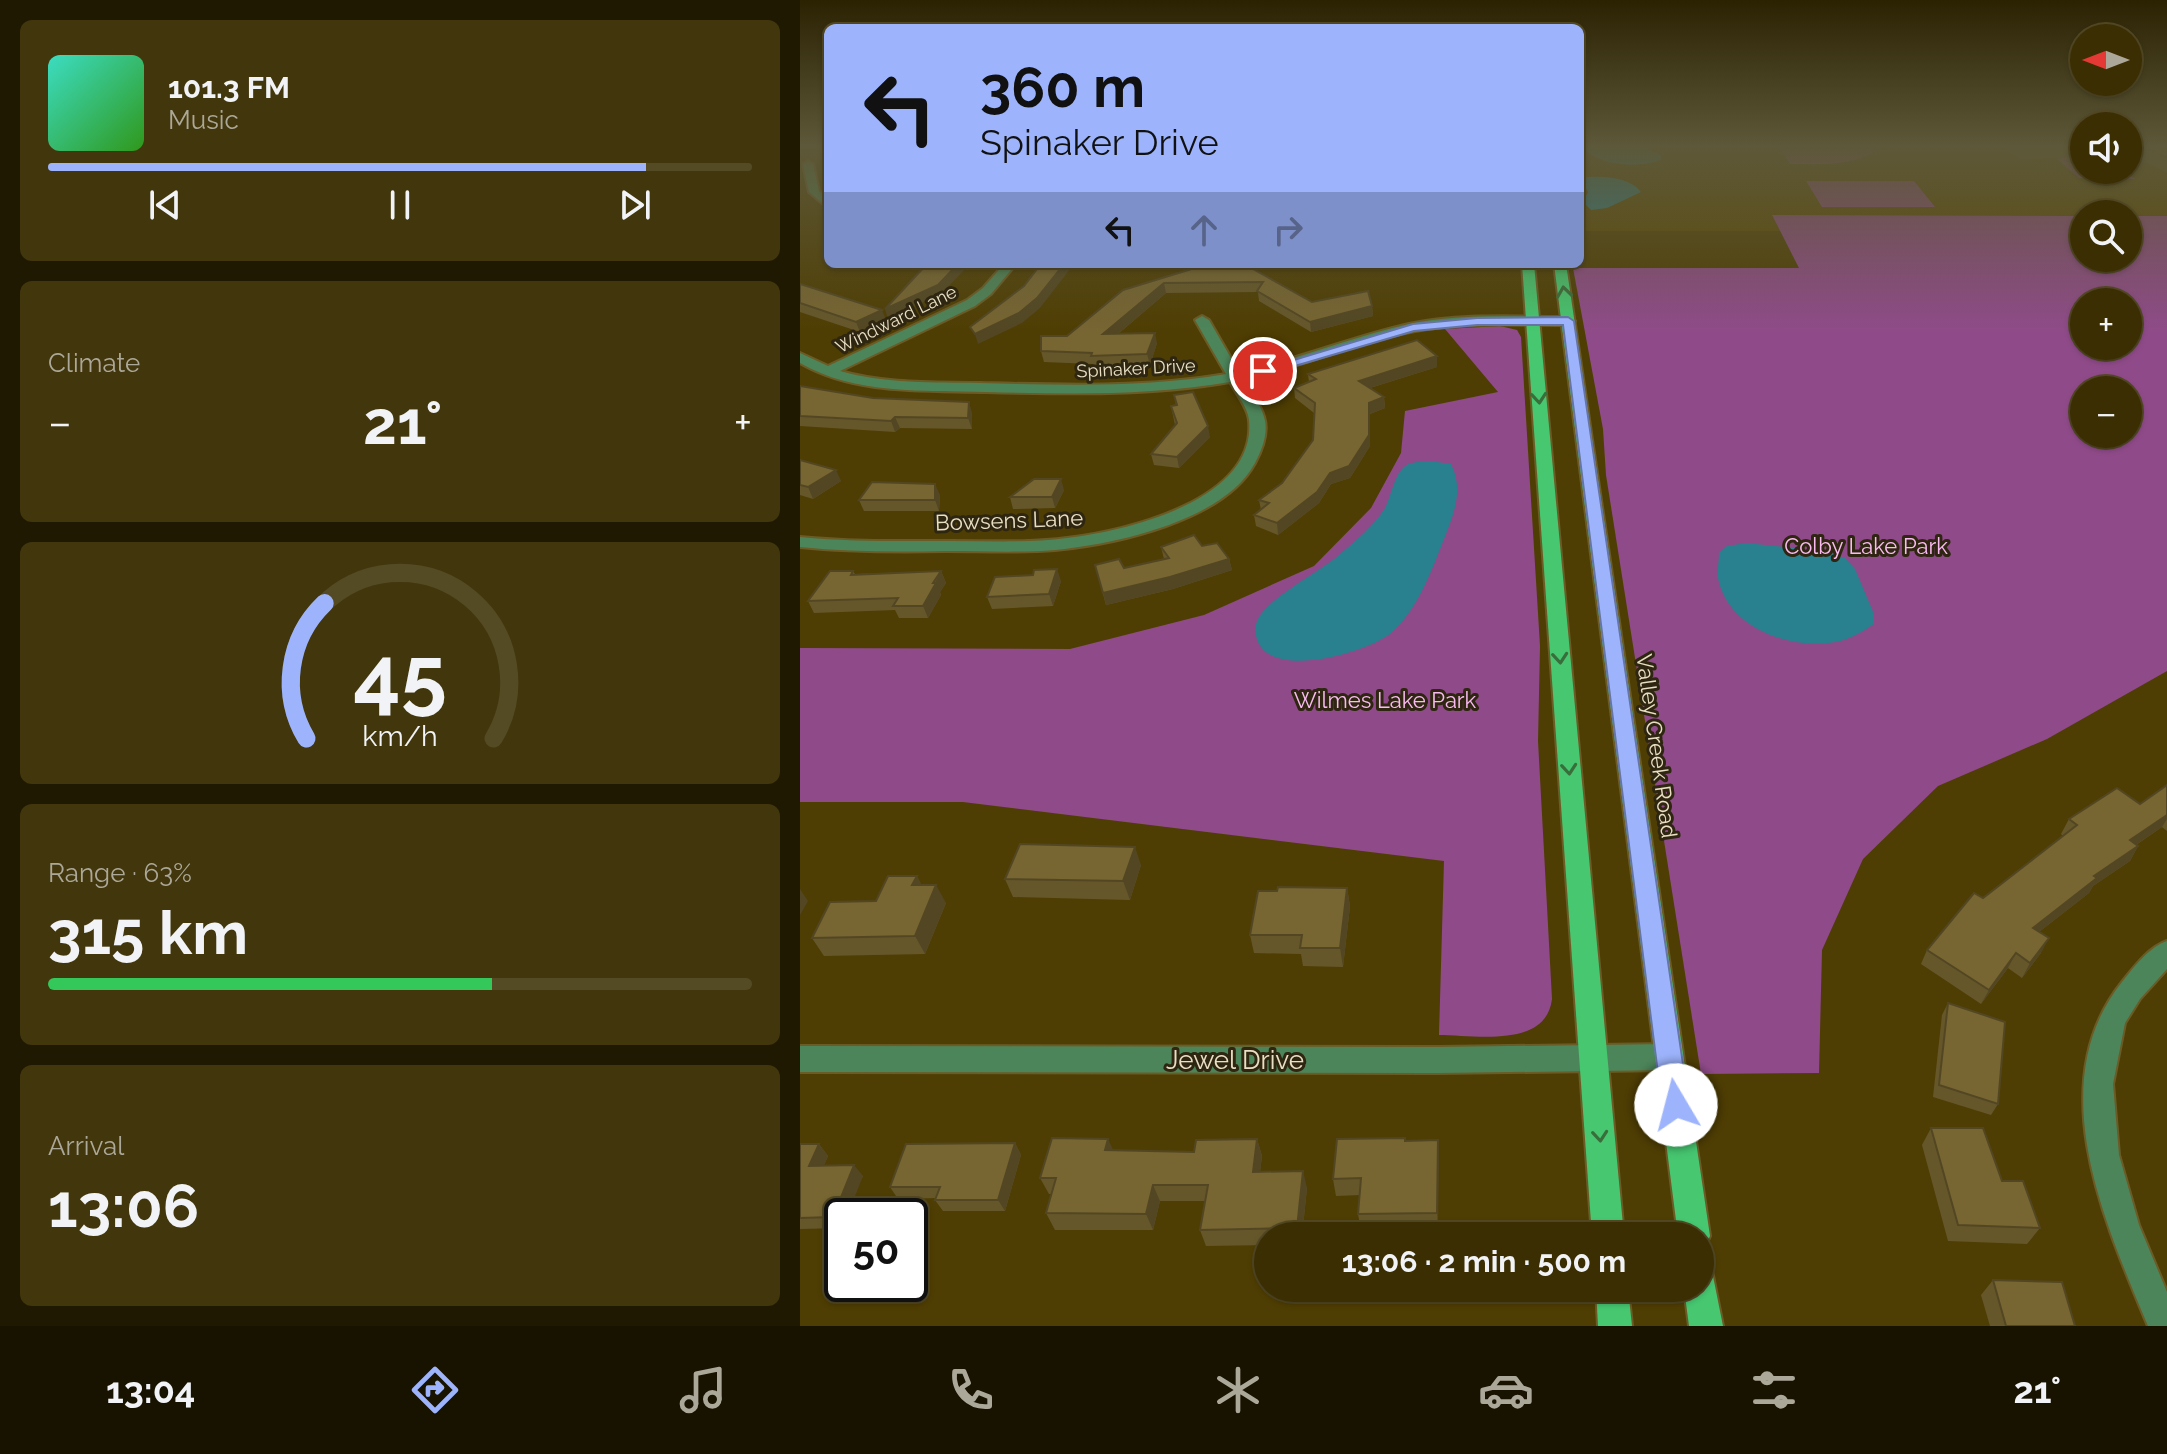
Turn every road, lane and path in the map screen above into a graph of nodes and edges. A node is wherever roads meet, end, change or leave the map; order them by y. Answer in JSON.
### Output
{"nodes":[{"id":1,"x":1007,"y":268,"type":"edge"},
{"id":2,"x":1528,"y":268,"type":"edge"},
{"id":3,"x":1561,"y":268,"type":"edge"},
{"id":4,"x":1202,"y":320,"type":"dead end"},
{"id":5,"x":1533,"y":321,"type":"junction"},
{"id":6,"x":1568,"y":321,"type":"junction"},
{"id":7,"x":800,"y":357,"type":"edge"},
{"id":8,"x":829,"y":371,"type":"junction"},
{"id":9,"x":1235,"y":377,"type":"junction"},
{"id":10,"x":800,"y":542,"type":"edge"},
{"id":11,"x":2167,"y":952,"type":"edge"},
{"id":12,"x":1669,"y":1057,"type":"junction"},
{"id":13,"x":1593,"y":1058,"type":"junction"},
{"id":14,"x":800,"y":1059,"type":"edge"},
{"id":15,"x":1607,"y":1222,"type":"edge"},
{"id":16,"x":1692,"y":1222,"type":"edge"},
{"id":17,"x":1613,"y":1302,"type":"edge"},
{"id":18,"x":1703,"y":1302,"type":"edge"},
{"id":19,"x":1615,"y":1326,"type":"edge"},
{"id":20,"x":1706,"y":1326,"type":"edge"},
{"id":21,"x":2165,"y":1326,"type":"edge"}],
"edges":[{"from":1,"to":8,"type":"street","name":"Windward Lane"},
{"from":2,"to":5,"type":"main road"},
{"from":6,"to":3,"type":"main road","name":"Valley Creek Road","one_way":true},
{"from":4,"to":9,"type":"street","name":"Bowsens Lane"},
{"from":5,"to":6,"type":"street","name":"Spinaker Drive"},
{"from":5,"to":9,"type":"street","name":"Spinaker Drive"},
{"from":5,"to":13,"type":"main road","one_way":true},
{"from":6,"to":12,"type":"main road","name":"Valley Creek Road"},
{"from":7,"to":8,"type":"street","name":"Spinaker Drive"},
{"from":8,"to":9,"type":"street","name":"Spinaker Drive"},
{"from":9,"to":10,"type":"street","name":"Bowsens Lane"},
{"from":11,"to":21,"type":"street"},
{"from":12,"to":13,"type":"street","name":"Jewel Drive"},
{"from":12,"to":16,"type":"main road","name":"Valley Creek Road"},
{"from":13,"to":14,"type":"street","name":"Jewel Drive"},
{"from":13,"to":15,"type":"main road","one_way":true},
{"from":17,"to":19,"type":"main road"},
{"from":18,"to":20,"type":"main road"}]}
